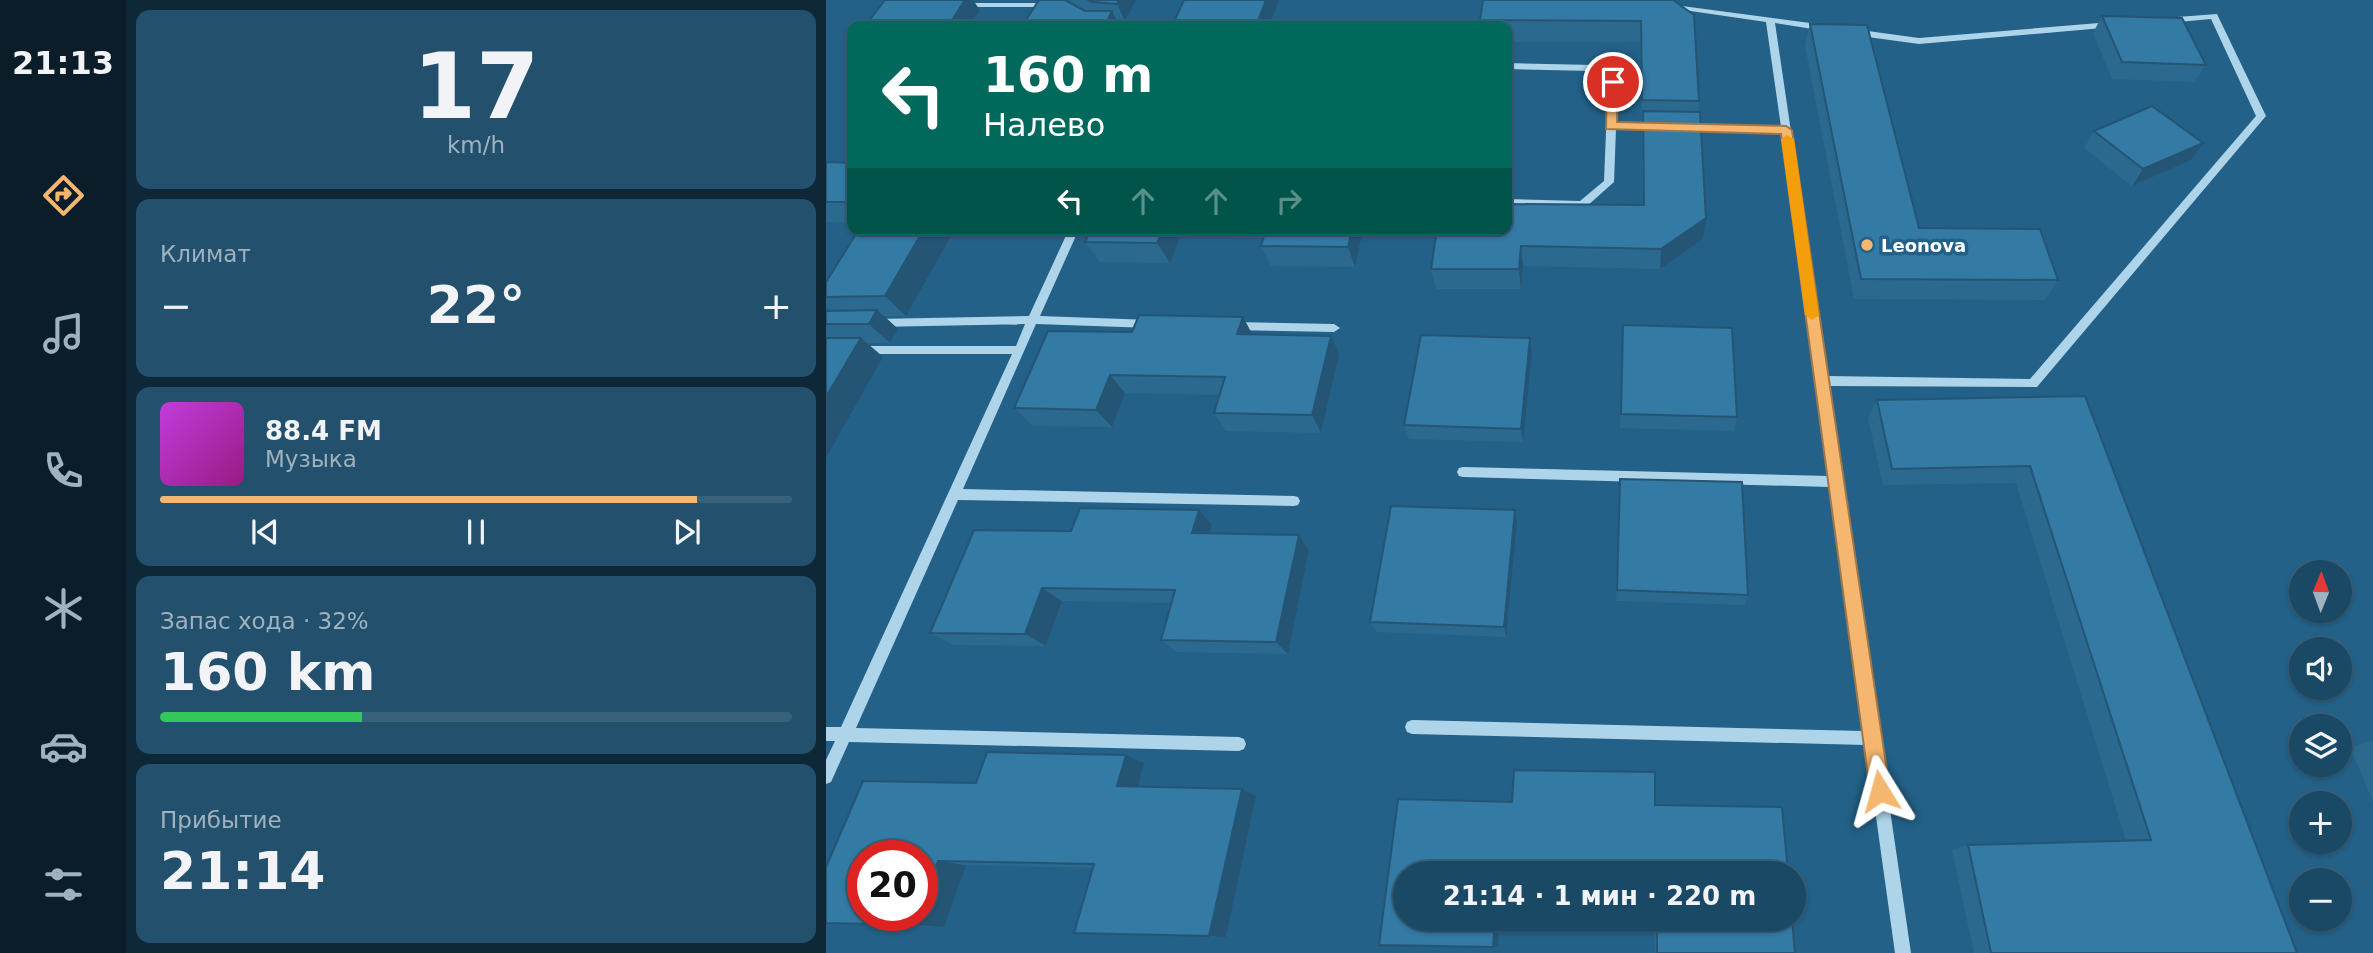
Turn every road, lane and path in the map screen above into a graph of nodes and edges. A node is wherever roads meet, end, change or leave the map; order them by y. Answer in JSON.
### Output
{"nodes":[{"id":1,"x":948,"y":0,"type":"edge"},
{"id":2,"x":1659,"y":4,"type":"edge"},
{"id":3,"x":1064,"y":5,"type":"edge"},
{"id":4,"x":2214,"y":16,"type":"joint"},
{"id":5,"x":1769,"y":20,"type":"junction"},
{"id":6,"x":2160,"y":20,"type":"edge"},
{"id":7,"x":2120,"y":24,"type":"edge"},
{"id":8,"x":1512,"y":66,"type":"edge"},
{"id":9,"x":1611,"y":126,"type":"junction"},
{"id":10,"x":1665,"y":127,"type":"edge"},
{"id":11,"x":1678,"y":127,"type":"edge"},
{"id":12,"x":1786,"y":130,"type":"junction"},
{"id":13,"x":1512,"y":203,"type":"edge"},
{"id":14,"x":1071,"y":235,"type":"edge"},
{"id":15,"x":1032,"y":320,"type":"junction"},
{"id":16,"x":867,"y":324,"type":"edge"},
{"id":17,"x":1169,"y":324,"type":"edge"},
{"id":18,"x":1224,"y":326,"type":"edge"},
{"id":19,"x":1334,"y":328,"type":"dead end"},
{"id":20,"x":826,"y":350,"type":"edge"},
{"id":21,"x":1019,"y":350,"type":"junction"},
{"id":22,"x":1822,"y":382,"type":"junction"},
{"id":23,"x":1462,"y":472,"type":"dead end"},
{"id":24,"x":1836,"y":482,"type":"junction"},
{"id":25,"x":954,"y":494,"type":"junction"},
{"id":26,"x":1294,"y":501,"type":"dead end"},
{"id":27,"x":1412,"y":727,"type":"dead end"},
{"id":28,"x":826,"y":734,"type":"edge"},
{"id":29,"x":845,"y":735,"type":"junction"},
{"id":30,"x":1872,"y":737,"type":"junction"},
{"id":31,"x":1239,"y":744,"type":"dead end"},
{"id":32,"x":826,"y":777,"type":"edge"},
{"id":33,"x":1903,"y":953,"type":"edge"}],
"edges":[{"from":1,"to":3,"type":"street"},
{"from":2,"to":5,"type":"street"},
{"from":4,"to":6,"type":"street"},
{"from":4,"to":22,"type":"street"},
{"from":5,"to":7,"type":"street"},
{"from":5,"to":12,"type":"street"},
{"from":8,"to":9,"type":"street"},
{"from":9,"to":10,"type":"street"},
{"from":9,"to":13,"type":"street"},
{"from":11,"to":12,"type":"street"},
{"from":12,"to":22,"type":"street"},
{"from":14,"to":15,"type":"street"},
{"from":15,"to":16,"type":"street"},
{"from":15,"to":17,"type":"street"},
{"from":15,"to":21,"type":"street"},
{"from":18,"to":19,"type":"street"},
{"from":20,"to":21,"type":"street"},
{"from":21,"to":25,"type":"street"},
{"from":22,"to":24,"type":"street"},
{"from":23,"to":24,"type":"street"},
{"from":24,"to":30,"type":"street"},
{"from":25,"to":26,"type":"street"},
{"from":25,"to":29,"type":"street"},
{"from":27,"to":30,"type":"street"},
{"from":28,"to":29,"type":"street"},
{"from":29,"to":31,"type":"street"},
{"from":29,"to":32,"type":"street"},
{"from":30,"to":33,"type":"street"}]}
